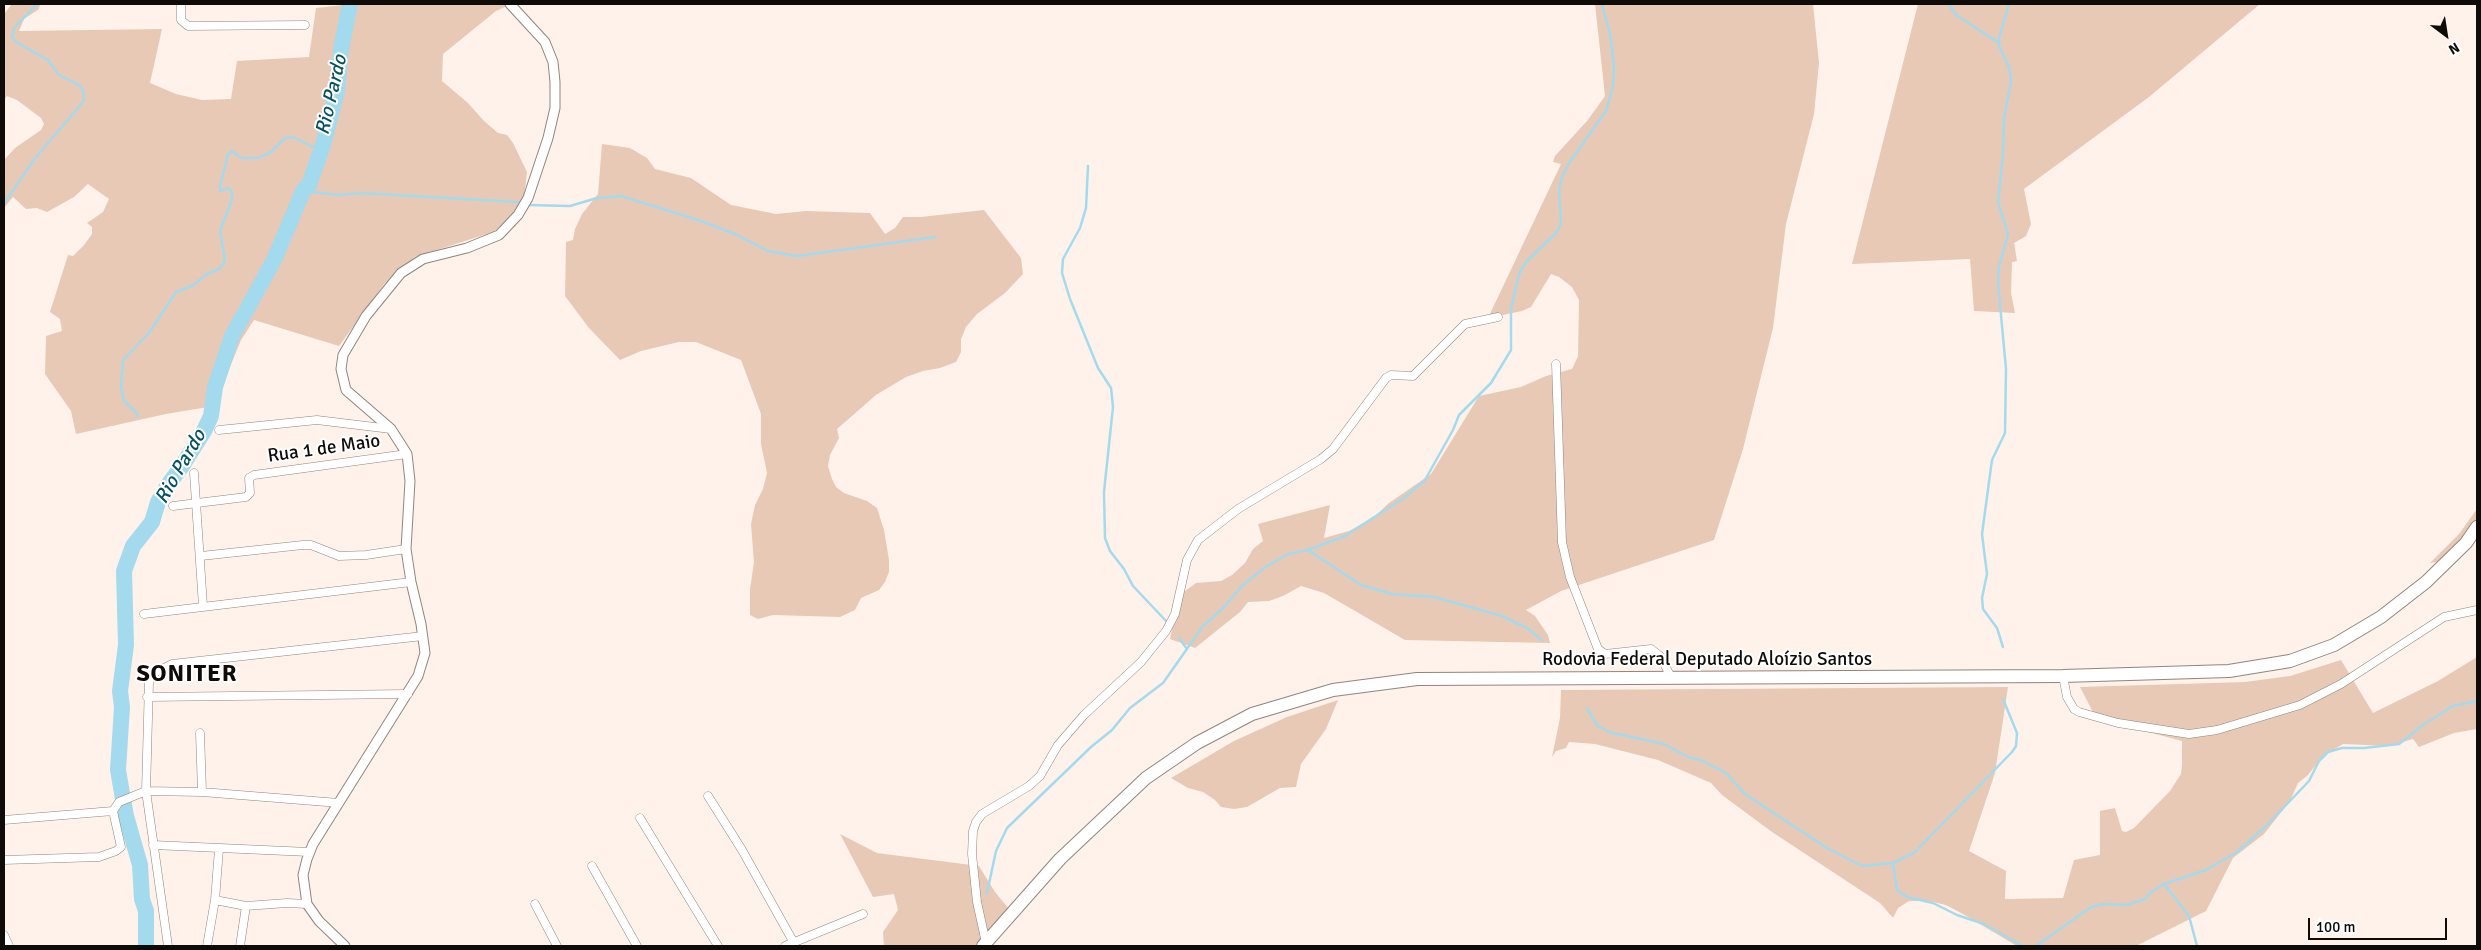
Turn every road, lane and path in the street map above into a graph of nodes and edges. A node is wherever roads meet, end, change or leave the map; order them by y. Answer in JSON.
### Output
{"nodes":[{"id":1,"x":181,"y":4,"type":"edge"},
{"id":2,"x":510,"y":4,"type":"edge"},
{"id":3,"x":305,"y":25,"type":"dead end"},
{"id":4,"x":1498,"y":317,"type":"dead end"},
{"id":5,"x":1556,"y":364,"type":"dead end"},
{"id":6,"x":391,"y":429,"type":"junction"},
{"id":7,"x":219,"y":430,"type":"dead end"},
{"id":8,"x":407,"y":454,"type":"junction"},
{"id":9,"x":194,"y":473,"type":"dead end"},
{"id":10,"x":197,"y":503,"type":"junction"},
{"id":11,"x":174,"y":506,"type":"dead end"},
{"id":12,"x":2477,"y":527,"type":"edge"},
{"id":13,"x":406,"y":549,"type":"junction"},
{"id":14,"x":200,"y":556,"type":"junction"},
{"id":15,"x":411,"y":582,"type":"junction"},
{"id":16,"x":203,"y":606,"type":"junction"},
{"id":17,"x":2477,"y":610,"type":"edge"},
{"id":18,"x":144,"y":614,"type":"dead end"},
{"id":19,"x":423,"y":636,"type":"junction"},
{"id":20,"x":2063,"y":676,"type":"junction"},
{"id":21,"x":1672,"y":679,"type":"junction"},
{"id":22,"x":408,"y":694,"type":"junction"},
{"id":23,"x":147,"y":696,"type":"junction"},
{"id":24,"x":200,"y":733,"type":"dead end"},
{"id":25,"x":146,"y":791,"type":"junction"},
{"id":26,"x":202,"y":792,"type":"junction"},
{"id":27,"x":708,"y":796,"type":"dead end"},
{"id":28,"x":339,"y":804,"type":"junction"},
{"id":29,"x":113,"y":811,"type":"junction"},
{"id":30,"x":640,"y":818,"type":"dead end"},
{"id":31,"x":4,"y":820,"type":"edge"},
{"id":32,"x":153,"y":845,"type":"junction"},
{"id":33,"x":219,"y":849,"type":"junction"},
{"id":34,"x":309,"y":852,"type":"junction"},
{"id":35,"x":4,"y":860,"type":"edge"},
{"id":36,"x":592,"y":866,"type":"dead end"},
{"id":37,"x":215,"y":900,"type":"junction"},
{"id":38,"x":307,"y":904,"type":"junction"},
{"id":39,"x":535,"y":904,"type":"dead end"},
{"id":40,"x":246,"y":906,"type":"junction"},
{"id":41,"x":863,"y":914,"type":"dead end"},
{"id":42,"x":4,"y":936,"type":"edge"},
{"id":43,"x":794,"y":943,"type":"junction"},
{"id":44,"x":242,"y":945,"type":"edge"},
{"id":45,"x":985,"y":945,"type":"edge"},
{"id":46,"x":9,"y":946,"type":"edge"},
{"id":47,"x":168,"y":946,"type":"edge"},
{"id":48,"x":207,"y":946,"type":"edge"},
{"id":49,"x":345,"y":946,"type":"edge"},
{"id":50,"x":557,"y":946,"type":"edge"},
{"id":51,"x":637,"y":946,"type":"edge"},
{"id":52,"x":718,"y":946,"type":"edge"},
{"id":53,"x":785,"y":946,"type":"edge"}],
"edges":[{"from":1,"to":3,"type":"street"},
{"from":2,"to":6,"type":"street"},
{"from":4,"to":45,"type":"street"},
{"from":5,"to":21,"type":"street"},
{"from":6,"to":7,"type":"street"},
{"from":6,"to":8,"type":"street"},
{"from":8,"to":10,"type":"street","name":"Rua 1 de Maio"},
{"from":8,"to":13,"type":"street"},
{"from":9,"to":10,"type":"street"},
{"from":10,"to":11,"type":"street"},
{"from":10,"to":14,"type":"street"},
{"from":12,"to":20,"type":"highway","name":"Rodovia Federal Deputado Aloízio Santos"},
{"from":13,"to":14,"type":"street"},
{"from":13,"to":15,"type":"street"},
{"from":14,"to":16,"type":"street"},
{"from":15,"to":16,"type":"street"},
{"from":15,"to":19,"type":"street"},
{"from":16,"to":18,"type":"street"},
{"from":17,"to":20,"type":"street"},
{"from":19,"to":22,"type":"street"},
{"from":19,"to":23,"type":"street"},
{"from":20,"to":21,"type":"highway","name":"Rodovia Federal Deputado Aloízio Santos"},
{"from":21,"to":45,"type":"highway","name":"Rodovia Federal Deputado Aloízio Santos"},
{"from":22,"to":23,"type":"street"},
{"from":22,"to":28,"type":"street"},
{"from":23,"to":25,"type":"street"},
{"from":24,"to":26,"type":"street"},
{"from":25,"to":26,"type":"street"},
{"from":25,"to":29,"type":"street"},
{"from":25,"to":32,"type":"street"},
{"from":26,"to":28,"type":"street"},
{"from":27,"to":43,"type":"street"},
{"from":28,"to":34,"type":"street"},
{"from":29,"to":31,"type":"street"},
{"from":29,"to":35,"type":"street"},
{"from":30,"to":52,"type":"street"},
{"from":32,"to":33,"type":"street"},
{"from":32,"to":47,"type":"street"},
{"from":33,"to":34,"type":"street"},
{"from":33,"to":37,"type":"street"},
{"from":34,"to":38,"type":"street"},
{"from":36,"to":51,"type":"street"},
{"from":37,"to":40,"type":"street"},
{"from":37,"to":48,"type":"street"},
{"from":38,"to":40,"type":"street"},
{"from":38,"to":49,"type":"street"},
{"from":39,"to":50,"type":"street"},
{"from":40,"to":44,"type":"street"},
{"from":41,"to":43,"type":"street"},
{"from":42,"to":46,"type":"street"},
{"from":43,"to":53,"type":"street"}]}
